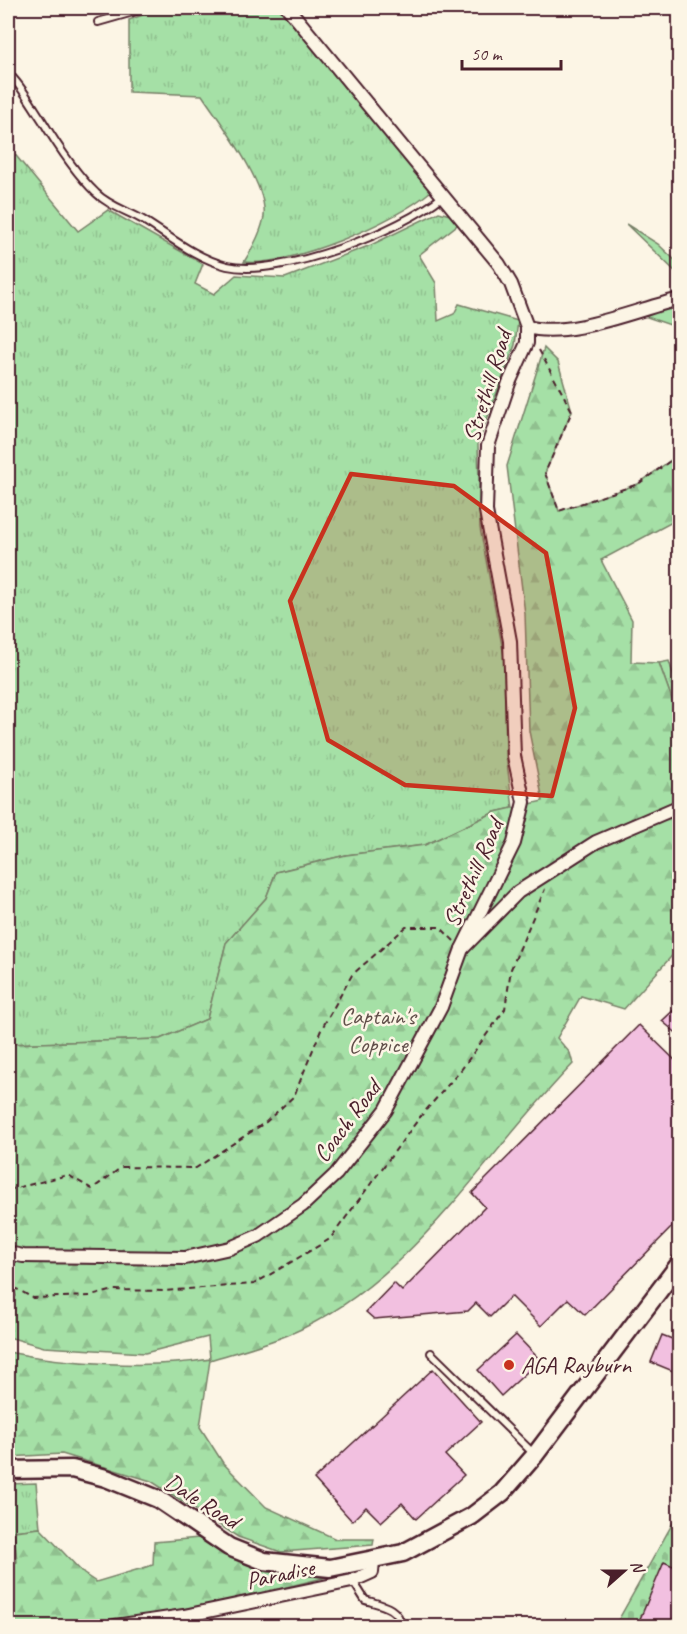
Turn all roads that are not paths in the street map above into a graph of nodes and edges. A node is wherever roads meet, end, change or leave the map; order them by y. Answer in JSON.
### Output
{"nodes":[{"id":1,"x":147,"y":8,"type":"edge"},
{"id":2,"x":288,"y":8,"type":"edge"},
{"id":3,"x":98,"y":22,"type":"dead end"},
{"id":4,"x":8,"y":73,"type":"edge"},
{"id":5,"x":443,"y":196,"type":"junction"},
{"id":6,"x":680,"y":299,"type":"edge"},
{"id":7,"x":527,"y":327,"type":"junction"},
{"id":8,"x":680,"y":806,"type":"edge"},
{"id":9,"x":462,"y":948,"type":"junction"},
{"id":10,"x":8,"y":1253,"type":"edge"},
{"id":11,"x":680,"y":1263,"type":"edge"},
{"id":12,"x":431,"y":1353,"type":"dead end"},
{"id":13,"x":535,"y":1455,"type":"junction"},
{"id":14,"x":8,"y":1470,"type":"edge"},
{"id":15,"x":373,"y":1561,"type":"junction"},
{"id":16,"x":352,"y":1581,"type":"junction"},
{"id":17,"x":184,"y":1621,"type":"edge"},
{"id":18,"x":116,"y":1626,"type":"edge"},
{"id":19,"x":401,"y":1626,"type":"edge"}],
"edges":[{"from":1,"to":3,"type":"lane"},
{"from":2,"to":5,"type":"street","name":"Strethill Road"},
{"from":4,"to":5,"type":"lane"},
{"from":5,"to":7,"type":"street","name":"Strethill Road"},
{"from":6,"to":7,"type":"street"},
{"from":7,"to":9,"type":"street","name":"Strethill Road"},
{"from":8,"to":9,"type":"street","name":"Coach Road"},
{"from":9,"to":10,"type":"street","name":"Coach Road"},
{"from":11,"to":13,"type":"street","name":"Dale Road"},
{"from":12,"to":13,"type":"lane"},
{"from":13,"to":15,"type":"street","name":"Dale Road"},
{"from":14,"to":15,"type":"street","name":"Dale Road"},
{"from":15,"to":16,"type":"street","name":"Paradise"},
{"from":16,"to":17,"type":"street","name":"Paradise"},
{"from":16,"to":19,"type":"lane"},
{"from":17,"to":18,"type":"street","name":"Paradise"}]}
